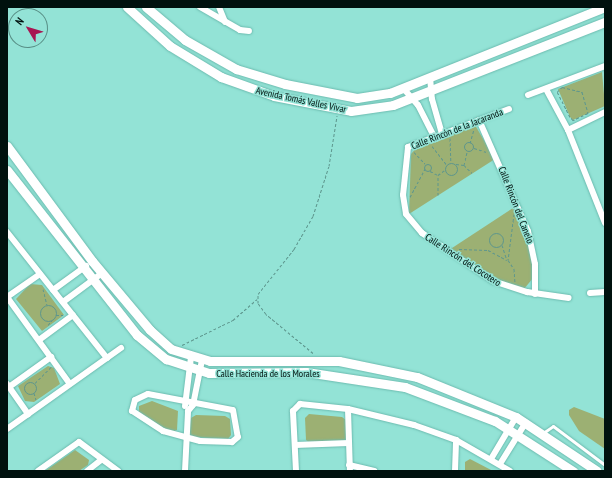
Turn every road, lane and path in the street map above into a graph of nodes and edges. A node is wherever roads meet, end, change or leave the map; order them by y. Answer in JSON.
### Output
{"nodes":[{"id":1,"x":127,"y":7,"type":"edge"},
{"id":2,"x":146,"y":7,"type":"edge"},
{"id":3,"x":200,"y":7,"type":"edge"},
{"id":4,"x":219,"y":7,"type":"edge"},
{"id":5,"x":605,"y":7,"type":"edge"},
{"id":6,"x":605,"y":22,"type":"edge"},
{"id":7,"x":225,"y":23,"type":"junction"},
{"id":8,"x":249,"y":31,"type":"dead end"},
{"id":9,"x":605,"y":66,"type":"edge"},
{"id":10,"x":430,"y":77,"type":"junction"},
{"id":11,"x":403,"y":88,"type":"junction"},
{"id":12,"x":546,"y":89,"type":"junction"},
{"id":13,"x":431,"y":90,"type":"junction"},
{"id":14,"x":557,"y":92,"type":"joint"},
{"id":15,"x":528,"y":95,"type":"dead end"},
{"id":16,"x":412,"y":98,"type":"junction"},
{"id":17,"x":433,"y":108,"type":"junction"},
{"id":18,"x":509,"y":109,"type":"dead end"},
{"id":19,"x":338,"y":110,"type":"junction"},
{"id":20,"x":605,"y":112,"type":"edge"},
{"id":21,"x":423,"y":113,"type":"junction"},
{"id":22,"x":479,"y":120,"type":"junction"},
{"id":23,"x":480,"y":129,"type":"dead end"},
{"id":24,"x":568,"y":130,"type":"junction"},
{"id":25,"x":450,"y":133,"type":"dead end"},
{"id":26,"x":442,"y":134,"type":"junction"},
{"id":27,"x":434,"y":137,"type":"junction"},
{"id":28,"x":429,"y":142,"type":"dead end"},
{"id":29,"x":470,"y":143,"type":"junction"},
{"id":30,"x":7,"y":146,"type":"edge"},
{"id":31,"x":418,"y":146,"type":"dead end"},
{"id":32,"x":473,"y":148,"type":"junction"},
{"id":33,"x":408,"y":152,"type":"junction"},
{"id":34,"x":413,"y":152,"type":"junction"},
{"id":35,"x":468,"y":152,"type":"junction"},
{"id":36,"x":490,"y":154,"type":"dead end"},
{"id":37,"x":451,"y":163,"type":"junction"},
{"id":38,"x":455,"y":164,"type":"junction"},
{"id":39,"x":425,"y":165,"type":"junction"},
{"id":40,"x":447,"y":165,"type":"junction"},
{"id":41,"x":464,"y":165,"type":"junction"},
{"id":42,"x":425,"y":169,"type":"junction"},
{"id":43,"x":7,"y":170,"type":"edge"},
{"id":44,"x":445,"y":170,"type":"junction"},
{"id":45,"x":430,"y":171,"type":"junction"},
{"id":46,"x":472,"y":173,"type":"dead end"},
{"id":47,"x":438,"y":175,"type":"junction"},
{"id":48,"x":408,"y":189,"type":"dead end"},
{"id":49,"x":438,"y":195,"type":"dead end"},
{"id":50,"x":409,"y":202,"type":"dead end"},
{"id":51,"x":406,"y":203,"type":"dead end"},
{"id":52,"x":514,"y":212,"type":"dead end"},
{"id":53,"x":605,"y":223,"type":"edge"},
{"id":54,"x":7,"y":232,"type":"edge"},
{"id":55,"x":502,"y":245,"type":"junction"},
{"id":56,"x":455,"y":251,"type":"dead end"},
{"id":57,"x":508,"y":260,"type":"junction"},
{"id":58,"x":92,"y":261,"type":"junction"},
{"id":59,"x":84,"y":267,"type":"junction"},
{"id":60,"x":102,"y":273,"type":"junction"},
{"id":61,"x":40,"y":274,"type":"junction"},
{"id":62,"x":93,"y":279,"type":"junction"},
{"id":63,"x":42,"y":285,"type":"dead end"},
{"id":64,"x":43,"y":288,"type":"junction"},
{"id":65,"x":515,"y":288,"type":"dead end"},
{"id":66,"x":51,"y":292,"type":"junction"},
{"id":67,"x":605,"y":292,"type":"edge"},
{"id":68,"x":590,"y":293,"type":"dead end"},
{"id":69,"x":535,"y":294,"type":"junction"},
{"id":70,"x":7,"y":297,"type":"edge"},
{"id":71,"x":258,"y":298,"type":"junction"},
{"id":72,"x":569,"y":298,"type":"dead end"},
{"id":73,"x":62,"y":302,"type":"junction"},
{"id":74,"x":47,"y":305,"type":"junction"},
{"id":75,"x":62,"y":312,"type":"dead end"},
{"id":76,"x":56,"y":315,"type":"junction"},
{"id":77,"x":64,"y":315,"type":"junction"},
{"id":78,"x":73,"y":315,"type":"junction"},
{"id":79,"x":62,"y":319,"type":"dead end"},
{"id":80,"x":56,"y":322,"type":"dead end"},
{"id":81,"x":45,"y":330,"type":"dead end"},
{"id":82,"x":39,"y":340,"type":"junction"},
{"id":83,"x":121,"y":348,"type":"dead end"},
{"id":84,"x":172,"y":349,"type":"junction"},
{"id":85,"x":51,"y":357,"type":"junction"},
{"id":86,"x":192,"y":357,"type":"junction"},
{"id":87,"x":107,"y":358,"type":"junction"},
{"id":88,"x":291,"y":359,"type":"junction"},
{"id":89,"x":202,"y":360,"type":"junction"},
{"id":90,"x":323,"y":360,"type":"junction"},
{"id":91,"x":51,"y":366,"type":"junction"},
{"id":92,"x":44,"y":368,"type":"dead end"},
{"id":93,"x":54,"y":368,"type":"dead end"},
{"id":94,"x":189,"y":369,"type":"junction"},
{"id":95,"x":199,"y":372,"type":"junction"},
{"id":96,"x":292,"y":372,"type":"junction"},
{"id":97,"x":32,"y":376,"type":"dead end"},
{"id":98,"x":21,"y":383,"type":"dead end"},
{"id":99,"x":35,"y":383,"type":"junction"},
{"id":100,"x":70,"y":384,"type":"junction"},
{"id":101,"x":8,"y":386,"type":"edge"},
{"id":102,"x":19,"y":388,"type":"dead end"},
{"id":103,"x":24,"y":388,"type":"junction"},
{"id":104,"x":34,"y":393,"type":"junction"},
{"id":105,"x":42,"y":397,"type":"dead end"},
{"id":106,"x":184,"y":402,"type":"junction"},
{"id":107,"x":193,"y":405,"type":"junction"},
{"id":108,"x":348,"y":409,"type":"junction"},
{"id":109,"x":188,"y":411,"type":"junction"},
{"id":110,"x":28,"y":414,"type":"junction"},
{"id":111,"x":516,"y":417,"type":"junction"},
{"id":112,"x":526,"y":422,"type":"junction"},
{"id":113,"x":7,"y":429,"type":"edge"},
{"id":114,"x":509,"y":429,"type":"junction"},
{"id":115,"x":543,"y":433,"type":"junction"},
{"id":116,"x":518,"y":435,"type":"junction"},
{"id":117,"x":184,"y":438,"type":"junction"},
{"id":118,"x":456,"y":440,"type":"junction"},
{"id":119,"x":349,"y":443,"type":"junction"},
{"id":120,"x":295,"y":445,"type":"junction"},
{"id":121,"x":491,"y":459,"type":"junction"},
{"id":122,"x":101,"y":460,"type":"junction"},
{"id":123,"x":500,"y":464,"type":"junction"},
{"id":124,"x":605,"y":465,"type":"edge"},
{"id":125,"x":349,"y":468,"type":"edge"},
{"id":126,"x":38,"y":471,"type":"edge"},
{"id":127,"x":87,"y":471,"type":"edge"},
{"id":128,"x":118,"y":471,"type":"edge"},
{"id":129,"x":185,"y":471,"type":"edge"},
{"id":130,"x":296,"y":471,"type":"edge"},
{"id":131,"x":374,"y":471,"type":"edge"},
{"id":132,"x":455,"y":471,"type":"edge"},
{"id":133,"x":510,"y":471,"type":"edge"},
{"id":134,"x":573,"y":471,"type":"edge"},
{"id":135,"x":596,"y":471,"type":"edge"},
{"id":136,"x":601,"y":471,"type":"edge"}],
"edges":[{"from":1,"to":19,"type":"street","name":"Avenida Tomás Valles Vivar"},
{"from":2,"to":11,"type":"street","name":"Avenida Tomás Valles Vivar"},
{"from":3,"to":7,"type":"street"},
{"from":4,"to":7,"type":"street"},
{"from":5,"to":10,"type":"street","name":"Avenida Tomás Valles Vivar"},
{"from":6,"to":13,"type":"street","name":"Avenida Tomás Valles Vivar"},
{"from":7,"to":8,"type":"street"},
{"from":9,"to":12,"type":"street"},
{"from":10,"to":11,"type":"street","name":"Avenida Tomás Valles Vivar"},
{"from":10,"to":13,"type":"street"},
{"from":11,"to":16,"type":"street"},
{"from":12,"to":15,"type":"street"},
{"from":12,"to":24,"type":"street"},
{"from":13,"to":16,"type":"street","name":"Avenida Tomás Valles Vivar"},
{"from":13,"to":17,"type":"street"},
{"from":14,"to":14,"type":"path"},
{"from":16,"to":19,"type":"street","name":"Avenida Tomás Valles Vivar"},
{"from":16,"to":21,"type":"street"},
{"from":17,"to":21,"type":"street"},
{"from":17,"to":26,"type":"street"},
{"from":18,"to":22,"type":"street","name":"Calle Rincón de la Jacaranda"},
{"from":19,"to":71,"type":"path"},
{"from":20,"to":24,"type":"street"},
{"from":21,"to":27,"type":"street"},
{"from":22,"to":26,"type":"street","name":"Calle Rincón de la Jacaranda"},
{"from":22,"to":69,"type":"street","name":"Calle Rincón del Canelo"},
{"from":23,"to":29,"type":"path"},
{"from":24,"to":53,"type":"street"},
{"from":25,"to":37,"type":"path"},
{"from":26,"to":27,"type":"street","name":"Calle Rincón de la Jacaranda"},
{"from":27,"to":33,"type":"street","name":"Calle Rincón de la Jacaranda"},
{"from":28,"to":40,"type":"path"},
{"from":29,"to":32,"type":"path"},
{"from":29,"to":35,"type":"path"},
{"from":30,"to":58,"type":"street","name":"Calle Hacienda de los Morales"},
{"from":31,"to":34,"type":"path"},
{"from":32,"to":35,"type":"path"},
{"from":32,"to":36,"type":"path"},
{"from":33,"to":34,"type":"path"},
{"from":33,"to":69,"type":"street","name":"Calle Rincón del Cocotero"},
{"from":34,"to":39,"type":"path"},
{"from":35,"to":41,"type":"path"},
{"from":37,"to":38,"type":"path"},
{"from":37,"to":40,"type":"path"},
{"from":38,"to":41,"type":"path"},
{"from":38,"to":44,"type":"path"},
{"from":39,"to":42,"type":"path"},
{"from":39,"to":45,"type":"path"},
{"from":40,"to":44,"type":"path"},
{"from":41,"to":46,"type":"path"},
{"from":42,"to":45,"type":"path"},
{"from":42,"to":50,"type":"path"},
{"from":43,"to":59,"type":"street","name":"Calle Hacienda de los Morales"},
{"from":44,"to":47,"type":"path"},
{"from":45,"to":47,"type":"path"},
{"from":47,"to":49,"type":"path"},
{"from":48,"to":51,"type":"path"},
{"from":52,"to":57,"type":"path"},
{"from":54,"to":61,"type":"street"},
{"from":55,"to":55,"type":"path"},
{"from":55,"to":57,"type":"path"},
{"from":56,"to":57,"type":"path"},
{"from":57,"to":65,"type":"path"},
{"from":58,"to":59,"type":"street"},
{"from":58,"to":60,"type":"street","name":"Calle Hacienda de los Morales"},
{"from":59,"to":62,"type":"street","name":"Calle Hacienda de los Morales"},
{"from":59,"to":66,"type":"street"},
{"from":60,"to":62,"type":"street"},
{"from":60,"to":84,"type":"street","name":"Calle Hacienda de los Morales"},
{"from":61,"to":66,"type":"street"},
{"from":61,"to":70,"type":"street"},
{"from":62,"to":73,"type":"street"},
{"from":62,"to":94,"type":"street","name":"Calle Hacienda de los Morales"},
{"from":63,"to":64,"type":"path"},
{"from":64,"to":66,"type":"path"},
{"from":64,"to":74,"type":"path"},
{"from":66,"to":73,"type":"street"},
{"from":67,"to":68,"type":"street"},
{"from":69,"to":72,"type":"street","name":"Calle Rincón del Cocotero"},
{"from":70,"to":82,"type":"street"},
{"from":71,"to":84,"type":"path"},
{"from":71,"to":90,"type":"path"},
{"from":73,"to":78,"type":"street"},
{"from":74,"to":76,"type":"path"},
{"from":74,"to":76,"type":"path"},
{"from":75,"to":77,"type":"path"},
{"from":76,"to":77,"type":"path"},
{"from":77,"to":79,"type":"path"},
{"from":78,"to":82,"type":"street"},
{"from":78,"to":87,"type":"street"},
{"from":80,"to":81,"type":"path"},
{"from":82,"to":85,"type":"street"},
{"from":83,"to":87,"type":"street"},
{"from":84,"to":86,"type":"street","name":"Calle Hacienda de los Morales"},
{"from":85,"to":100,"type":"street"},
{"from":85,"to":101,"type":"street"},
{"from":86,"to":89,"type":"street","name":"Calle Hacienda de los Morales"},
{"from":86,"to":94,"type":"street"},
{"from":87,"to":100,"type":"street"},
{"from":88,"to":89,"type":"street","name":"Calle Hacienda de los Morales"},
{"from":88,"to":90,"type":"street","name":"Calle Hacienda de los Morales"},
{"from":88,"to":96,"type":"street"},
{"from":89,"to":95,"type":"street"},
{"from":90,"to":111,"type":"street","name":"Calle Hacienda de los Morales"},
{"from":91,"to":92,"type":"path"},
{"from":91,"to":93,"type":"path"},
{"from":91,"to":99,"type":"path"},
{"from":94,"to":95,"type":"street","name":"Calle Hacienda de los Morales"},
{"from":94,"to":106,"type":"street"},
{"from":95,"to":96,"type":"street","name":"Calle Hacienda de los Morales"},
{"from":95,"to":107,"type":"street"},
{"from":96,"to":114,"type":"street","name":"Calle Hacienda de los Morales"},
{"from":97,"to":98,"type":"path"},
{"from":99,"to":103,"type":"path"},
{"from":99,"to":104,"type":"path"},
{"from":100,"to":110,"type":"street"},
{"from":101,"to":110,"type":"street"},
{"from":102,"to":103,"type":"path"},
{"from":103,"to":104,"type":"path"},
{"from":104,"to":105,"type":"path"},
{"from":106,"to":107,"type":"street"},
{"from":106,"to":109,"type":"street"},
{"from":106,"to":117,"type":"street"},
{"from":107,"to":109,"type":"street"},
{"from":107,"to":117,"type":"street"},
{"from":108,"to":118,"type":"street"},
{"from":108,"to":119,"type":"street"},
{"from":108,"to":120,"type":"street"},
{"from":109,"to":117,"type":"street"},
{"from":110,"to":113,"type":"street"},
{"from":111,"to":112,"type":"street","name":"Calle Hacienda de los Morales"},
{"from":111,"to":114,"type":"street"},
{"from":112,"to":115,"type":"street","name":"Calle Hacienda de los Morales"},
{"from":112,"to":116,"type":"street"},
{"from":114,"to":116,"type":"street","name":"Calle Hacienda de los Morales"},
{"from":114,"to":121,"type":"street"},
{"from":115,"to":124,"type":"lane"},
{"from":115,"to":135,"type":"street","name":"Calle Hacienda de los Morales"},
{"from":116,"to":123,"type":"street"},
{"from":116,"to":134,"type":"street","name":"Calle Hacienda de los Morales"},
{"from":117,"to":129,"type":"street"},
{"from":118,"to":121,"type":"street"},
{"from":118,"to":132,"type":"street"},
{"from":119,"to":120,"type":"street"},
{"from":119,"to":125,"type":"street"},
{"from":120,"to":130,"type":"street"},
{"from":121,"to":123,"type":"street"},
{"from":122,"to":126,"type":"street"},
{"from":122,"to":127,"type":"street"},
{"from":122,"to":128,"type":"street"},
{"from":123,"to":133,"type":"street"},
{"from":124,"to":136,"type":"lane"},
{"from":125,"to":131,"type":"street"}]}
